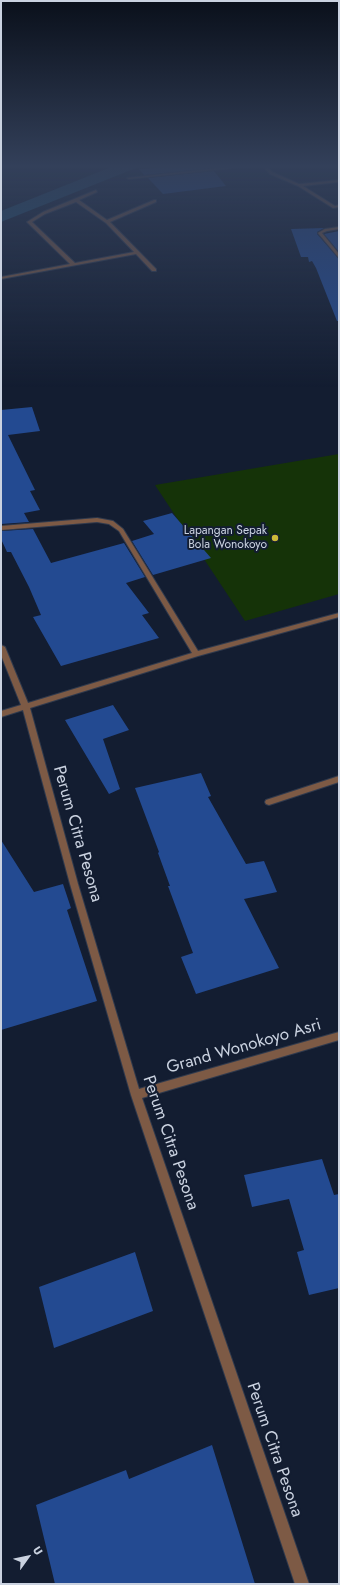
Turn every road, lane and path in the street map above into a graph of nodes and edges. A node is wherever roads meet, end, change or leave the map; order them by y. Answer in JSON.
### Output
{"nodes":[{"id":1,"x":47,"y":239,"type":"edge"},
{"id":2,"x":123,"y":239,"type":"edge"},
{"id":3,"x":325,"y":239,"type":"edge"},
{"id":4,"x":136,"y":253,"type":"junction"},
{"id":5,"x":339,"y":257,"type":"edge"},
{"id":6,"x":74,"y":265,"type":"junction"},
{"id":7,"x":154,"y":270,"type":"dead end"},
{"id":8,"x":1,"y":278,"type":"edge"},
{"id":9,"x":1,"y":528,"type":"edge"},
{"id":10,"x":339,"y":615,"type":"edge"},
{"id":11,"x":1,"y":647,"type":"edge"},
{"id":12,"x":196,"y":654,"type":"junction"},
{"id":13,"x":26,"y":707,"type":"junction"},
{"id":14,"x":1,"y":714,"type":"edge"},
{"id":15,"x":339,"y":779,"type":"edge"},
{"id":16,"x":269,"y":802,"type":"dead end"},
{"id":17,"x":339,"y":1036,"type":"edge"},
{"id":18,"x":136,"y":1095,"type":"junction"},
{"id":19,"x":302,"y":1584,"type":"edge"}],
"edges":[{"from":1,"to":6,"type":"street"},
{"from":2,"to":4,"type":"street"},
{"from":3,"to":5,"type":"street"},
{"from":4,"to":6,"type":"street"},
{"from":4,"to":7,"type":"street"},
{"from":6,"to":8,"type":"street"},
{"from":9,"to":12,"type":"street"},
{"from":10,"to":12,"type":"street"},
{"from":11,"to":13,"type":"street","name":"Perum Citra Pesona"},
{"from":12,"to":13,"type":"street"},
{"from":13,"to":14,"type":"street"},
{"from":13,"to":18,"type":"street","name":"Perum Citra Pesona"},
{"from":15,"to":16,"type":"street"},
{"from":17,"to":18,"type":"street","name":"Grand Wonokoyo Asri"},
{"from":18,"to":19,"type":"street","name":"Perum Citra Pesona"}]}
